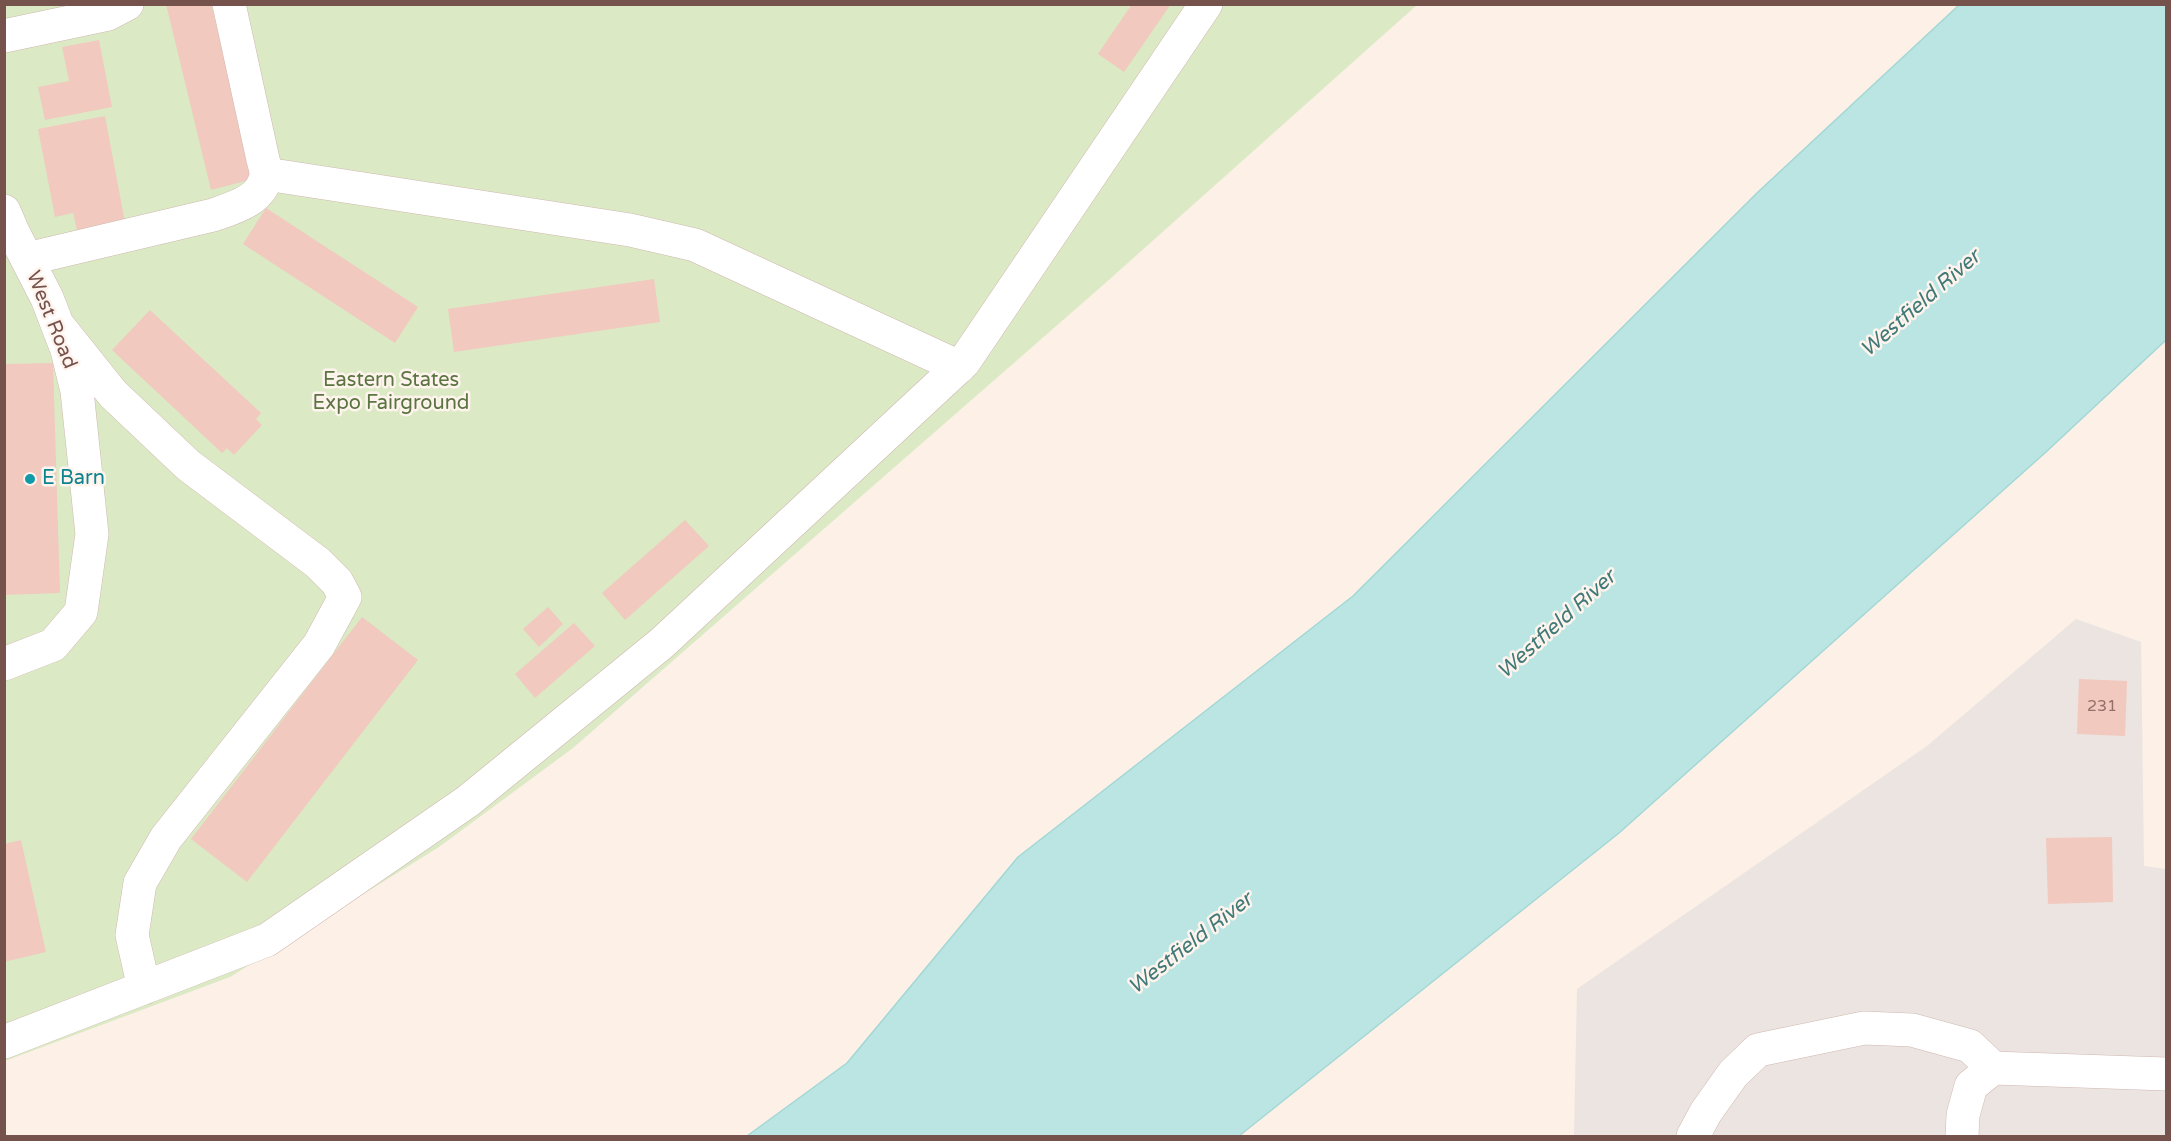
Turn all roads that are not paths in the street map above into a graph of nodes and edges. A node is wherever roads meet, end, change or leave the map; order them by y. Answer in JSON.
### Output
{"nodes":[{"id":1,"x":127,"y":4,"type":"edge"},
{"id":2,"x":229,"y":4,"type":"edge"},
{"id":3,"x":1206,"y":4,"type":"edge"},
{"id":4,"x":4,"y":36,"type":"edge"},
{"id":5,"x":266,"y":174,"type":"junction"},
{"id":6,"x":4,"y":211,"type":"edge"},
{"id":7,"x":27,"y":259,"type":"junction"},
{"id":8,"x":57,"y":324,"type":"junction"},
{"id":9,"x":959,"y":367,"type":"junction"},
{"id":10,"x":4,"y":664,"type":"edge"},
{"id":11,"x":144,"y":988,"type":"junction"},
{"id":12,"x":4,"y":1042,"type":"edge"},
{"id":13,"x":1993,"y":1068,"type":"junction"},
{"id":14,"x":2166,"y":1074,"type":"edge"},
{"id":15,"x":1693,"y":1137,"type":"edge"},
{"id":16,"x":1962,"y":1137,"type":"edge"}],
"edges":[{"from":1,"to":4,"type":"lane"},
{"from":2,"to":5,"type":"lane"},
{"from":3,"to":9,"type":"lane"},
{"from":5,"to":7,"type":"lane"},
{"from":5,"to":9,"type":"lane"},
{"from":6,"to":7,"type":"lane","name":"West Road"},
{"from":7,"to":8,"type":"lane","name":"West Road"},
{"from":8,"to":10,"type":"lane","name":"West Road"},
{"from":8,"to":11,"type":"lane"},
{"from":9,"to":11,"type":"lane"},
{"from":11,"to":12,"type":"lane"},
{"from":13,"to":14,"type":"lane"},
{"from":13,"to":15,"type":"lane"},
{"from":13,"to":16,"type":"lane"}]}
